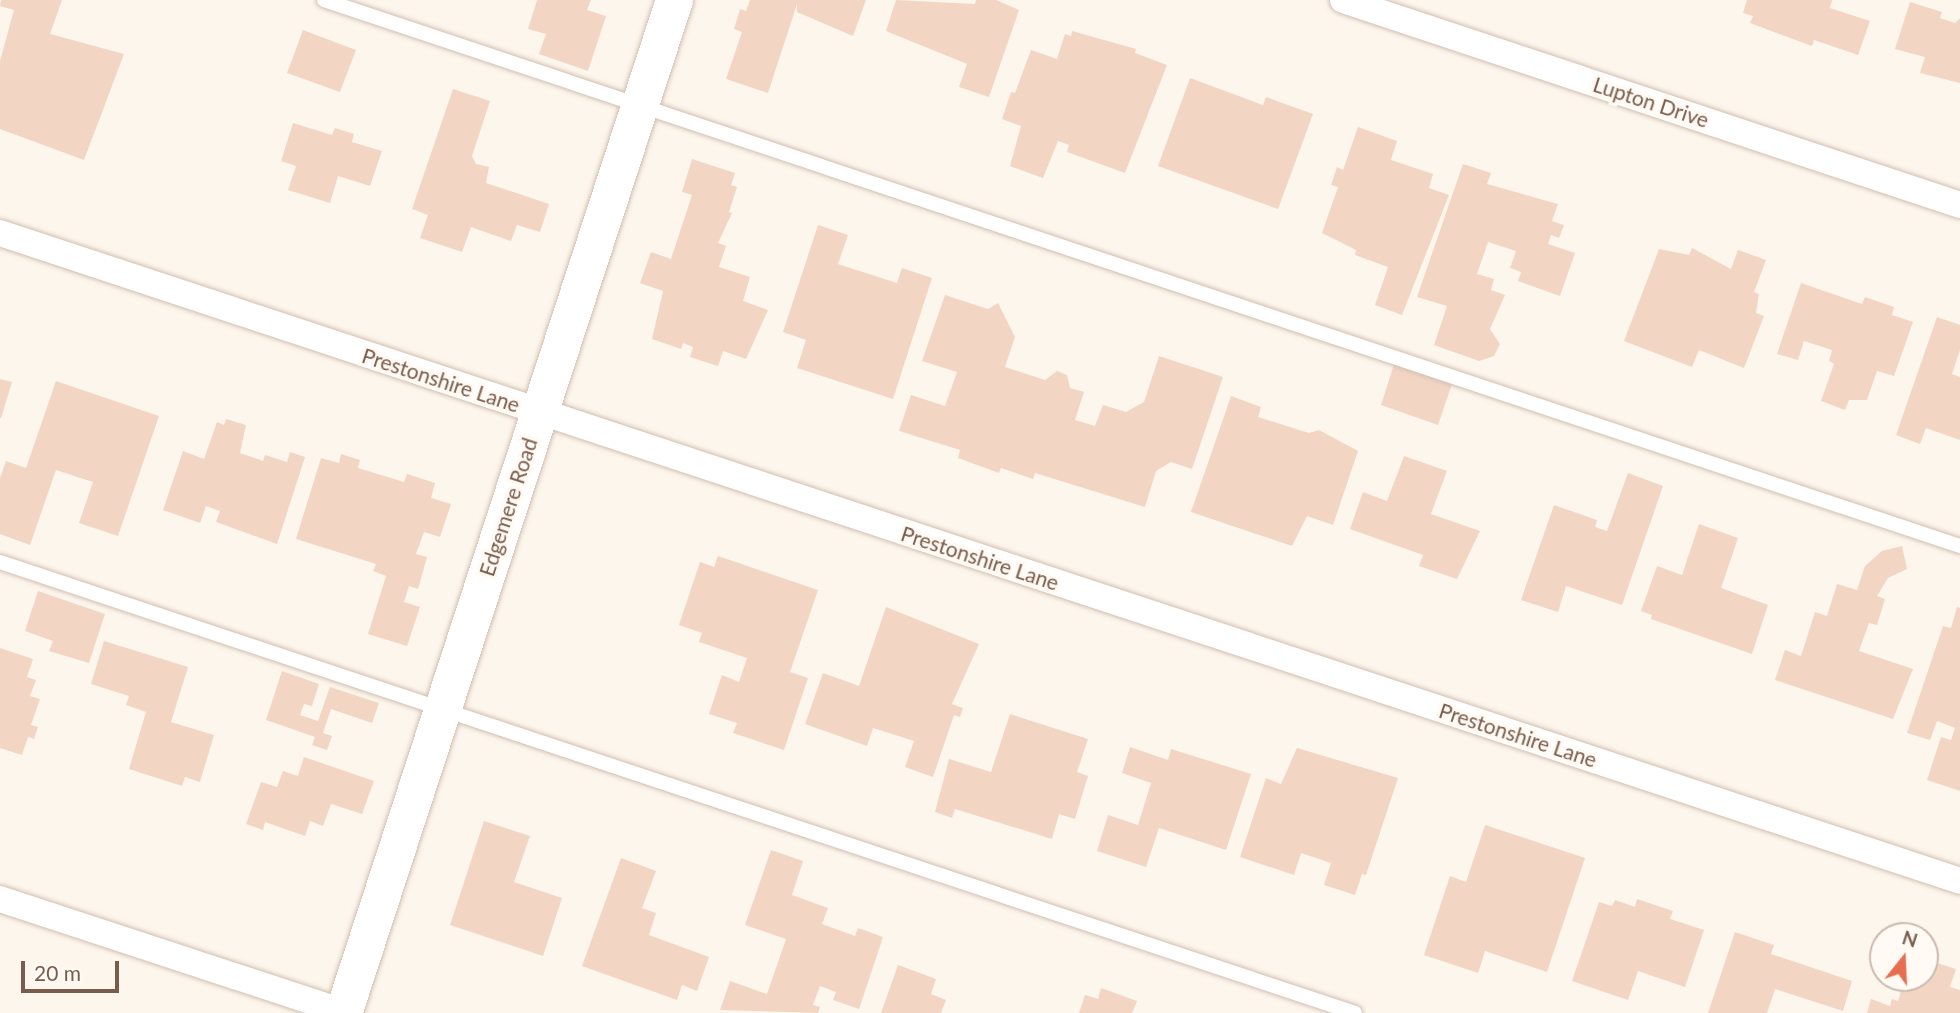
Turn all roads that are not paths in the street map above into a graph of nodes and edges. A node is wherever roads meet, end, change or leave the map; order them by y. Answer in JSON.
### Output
{"nodes":[{"id":1,"x":324,"y":0,"type":"edge"},
{"id":2,"x":674,"y":0,"type":"edge"},
{"id":3,"x":1343,"y":0,"type":"edge"},
{"id":4,"x":640,"y":104,"type":"junction"},
{"id":5,"x":1960,"y":205,"type":"edge"},
{"id":6,"x":0,"y":233,"type":"edge"},
{"id":7,"x":539,"y":412,"type":"junction"},
{"id":8,"x":1960,"y":546,"type":"edge"},
{"id":9,"x":0,"y":562,"type":"edge"},
{"id":10,"x":442,"y":708,"type":"junction"},
{"id":11,"x":1960,"y":881,"type":"edge"},
{"id":12,"x":0,"y":899,"type":"edge"},
{"id":13,"x":344,"y":1013,"type":"edge"},
{"id":14,"x":1356,"y":1013,"type":"edge"}],
"edges":[{"from":1,"to":4,"type":"lane"},
{"from":2,"to":4,"type":"street","name":"Edgemere Road"},
{"from":3,"to":5,"type":"street","name":"Lupton Drive"},
{"from":4,"to":7,"type":"street","name":"Edgemere Road"},
{"from":4,"to":8,"type":"lane"},
{"from":6,"to":7,"type":"street","name":"Prestonshire Lane"},
{"from":7,"to":10,"type":"street","name":"Edgemere Road"},
{"from":7,"to":11,"type":"street","name":"Prestonshire Lane"},
{"from":9,"to":10,"type":"lane"},
{"from":10,"to":13,"type":"street","name":"Edgemere Road"},
{"from":10,"to":14,"type":"lane"},
{"from":12,"to":13,"type":"street"}]}
